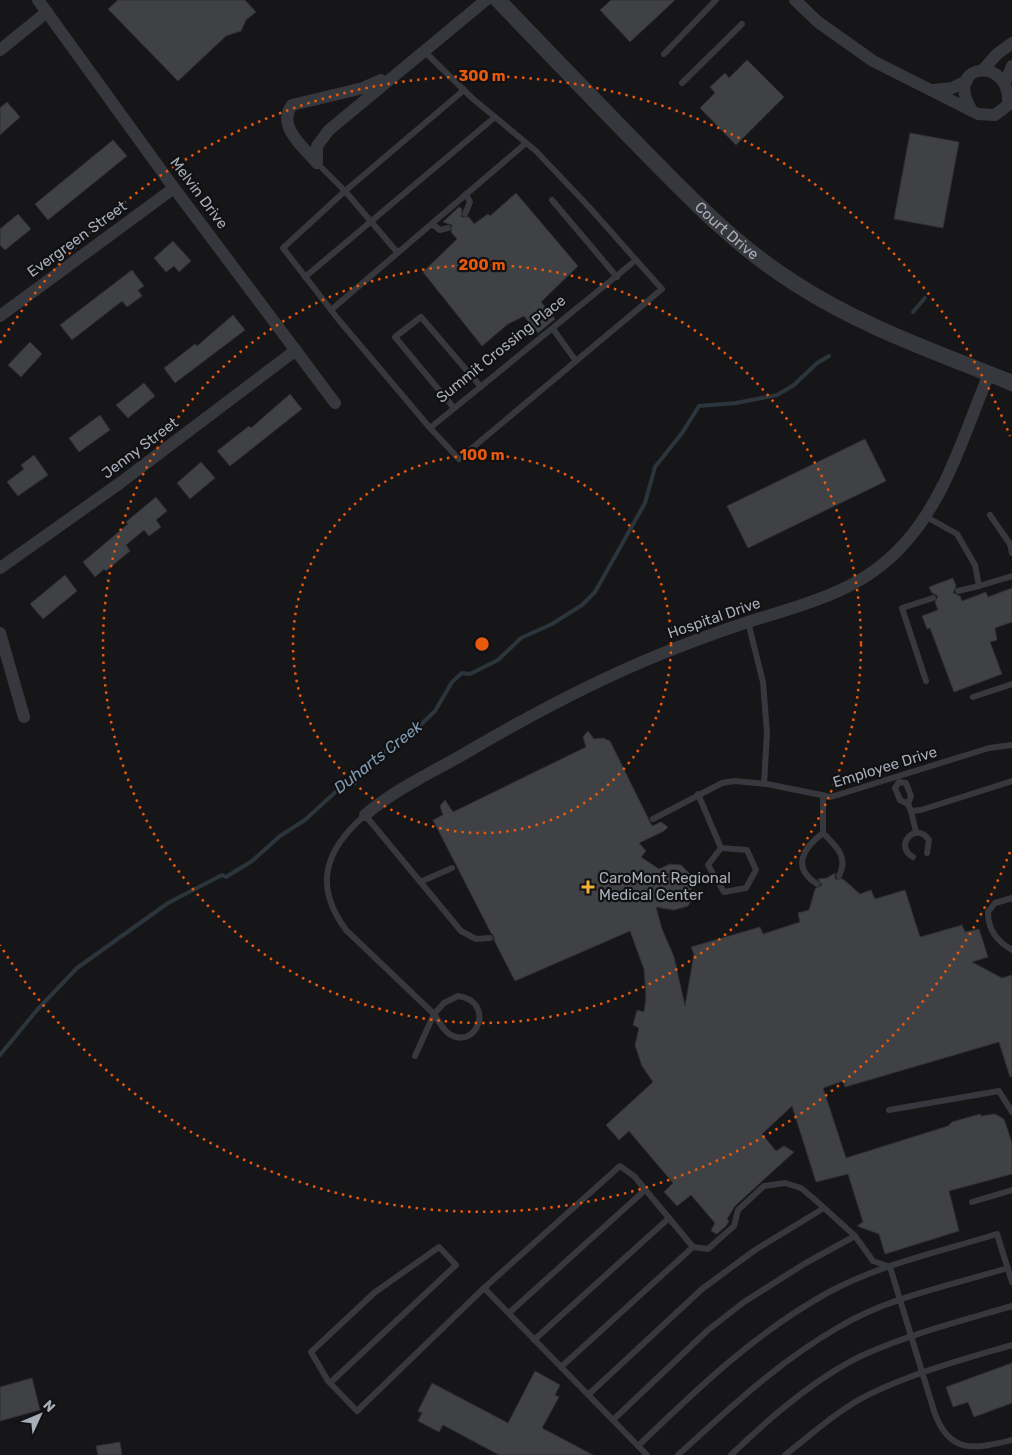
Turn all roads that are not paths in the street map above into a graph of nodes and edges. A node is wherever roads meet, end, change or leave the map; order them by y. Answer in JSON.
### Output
{"nodes":[{"id":1,"x":38,"y":0,"type":"edge"},
{"id":2,"x":486,"y":0,"type":"edge"},
{"id":3,"x":498,"y":0,"type":"edge"},
{"id":4,"x":716,"y":0,"type":"edge"},
{"id":5,"x":795,"y":0,"type":"edge"},
{"id":6,"x":47,"y":12,"type":"junction"},
{"id":7,"x":742,"y":24,"type":"dead end"},
{"id":8,"x":1012,"y":43,"type":"edge"},
{"id":9,"x":0,"y":50,"type":"edge"},
{"id":10,"x":424,"y":51,"type":"junction"},
{"id":11,"x":664,"y":54,"type":"dead end"},
{"id":12,"x":1012,"y":66,"type":"edge"},
{"id":13,"x":983,"y":70,"type":"junction"},
{"id":14,"x":398,"y":71,"type":"junction"},
{"id":15,"x":1007,"y":79,"type":"junction"},
{"id":16,"x":967,"y":81,"type":"junction"},
{"id":17,"x":682,"y":84,"type":"dead end"},
{"id":18,"x":464,"y":90,"type":"junction"},
{"id":19,"x":934,"y":90,"type":"junction"},
{"id":20,"x":971,"y":109,"type":"junction"},
{"id":21,"x":495,"y":117,"type":"junction"},
{"id":22,"x":526,"y":143,"type":"junction"},
{"id":23,"x":317,"y":163,"type":"junction"},
{"id":24,"x":174,"y":188,"type":"junction"},
{"id":25,"x":344,"y":191,"type":"junction"},
{"id":26,"x":466,"y":194,"type":"junction"},
{"id":27,"x":552,"y":200,"type":"dead end"},
{"id":28,"x":466,"y":214,"type":"dead end"},
{"id":29,"x":372,"y":222,"type":"junction"},
{"id":30,"x":432,"y":224,"type":"junction"},
{"id":31,"x":448,"y":228,"type":"dead end"},
{"id":32,"x":397,"y":252,"type":"junction"},
{"id":33,"x":636,"y":260,"type":"junction"},
{"id":34,"x":616,"y":276,"type":"junction"},
{"id":35,"x":305,"y":277,"type":"junction"},
{"id":36,"x":331,"y":310,"type":"junction"},
{"id":37,"x":0,"y":316,"type":"edge"},
{"id":38,"x":552,"y":328,"type":"junction"},
{"id":39,"x":296,"y":350,"type":"junction"},
{"id":40,"x":576,"y":361,"type":"junction"},
{"id":41,"x":989,"y":374,"type":"junction"},
{"id":42,"x":1012,"y":383,"type":"edge"},
{"id":43,"x":481,"y":387,"type":"junction"},
{"id":44,"x":335,"y":403,"type":"dead end"},
{"id":45,"x":454,"y":408,"type":"junction"},
{"id":46,"x":430,"y":428,"type":"junction"},
{"id":47,"x":990,"y":515,"type":"dead end"},
{"id":48,"x":925,"y":516,"type":"junction"},
{"id":49,"x":1012,"y":553,"type":"edge"},
{"id":50,"x":0,"y":568,"type":"edge"},
{"id":51,"x":1012,"y":576,"type":"edge"},
{"id":52,"x":979,"y":586,"type":"junction"},
{"id":53,"x":958,"y":591,"type":"dead end"},
{"id":54,"x":933,"y":598,"type":"dead end"},
{"id":55,"x":748,"y":622,"type":"junction"},
{"id":56,"x":0,"y":633,"type":"edge"},
{"id":57,"x":926,"y":681,"type":"dead end"},
{"id":58,"x":1012,"y":684,"type":"edge"},
{"id":59,"x":973,"y":698,"type":"dead end"},
{"id":60,"x":24,"y":717,"type":"dead end"},
{"id":61,"x":1012,"y":745,"type":"edge"},
{"id":62,"x":898,"y":779,"type":"junction"},
{"id":63,"x":1012,"y":781,"type":"edge"},
{"id":64,"x":764,"y":784,"type":"junction"},
{"id":65,"x":698,"y":794,"type":"junction"},
{"id":66,"x":823,"y":795,"type":"junction"},
{"id":67,"x":908,"y":804,"type":"junction"},
{"id":68,"x":911,"y":811,"type":"junction"},
{"id":69,"x":365,"y":814,"type":"junction"},
{"id":70,"x":653,"y":819,"type":"dead end"},
{"id":71,"x":916,"y":832,"type":"junction"},
{"id":72,"x":823,"y":833,"type":"junction"},
{"id":73,"x":721,"y":848,"type":"junction"},
{"id":74,"x":927,"y":853,"type":"dead end"},
{"id":75,"x":913,"y":857,"type":"dead end"},
{"id":76,"x":452,"y":868,"type":"dead end"},
{"id":77,"x":839,"y":876,"type":"dead end"},
{"id":78,"x":420,"y":882,"type":"junction"},
{"id":79,"x":817,"y":884,"type":"dead end"},
{"id":80,"x":1012,"y":898,"type":"edge"},
{"id":81,"x":490,"y":938,"type":"dead end"},
{"id":82,"x":1012,"y":950,"type":"edge"},
{"id":83,"x":434,"y":1014,"type":"junction"},
{"id":84,"x":415,"y":1056,"type":"dead end"},
{"id":85,"x":890,"y":1110,"type":"dead end"},
{"id":86,"x":1012,"y":1112,"type":"edge"},
{"id":87,"x":645,"y":1190,"type":"junction"},
{"id":88,"x":1012,"y":1190,"type":"edge"},
{"id":89,"x":972,"y":1202,"type":"dead end"},
{"id":90,"x":824,"y":1208,"type":"junction"},
{"id":91,"x":669,"y":1218,"type":"junction"},
{"id":92,"x":855,"y":1236,"type":"junction"},
{"id":93,"x":693,"y":1247,"type":"junction"},
{"id":94,"x":890,"y":1267,"type":"junction"},
{"id":95,"x":1008,"y":1268,"type":"junction"},
{"id":96,"x":1012,"y":1282,"type":"edge"},
{"id":97,"x":484,"y":1288,"type":"junction"},
{"id":98,"x":901,"y":1301,"type":"junction"},
{"id":99,"x":1012,"y":1306,"type":"edge"},
{"id":100,"x":509,"y":1313,"type":"junction"},
{"id":101,"x":912,"y":1336,"type":"junction"},
{"id":102,"x":534,"y":1340,"type":"junction"},
{"id":103,"x":1012,"y":1344,"type":"edge"},
{"id":104,"x":561,"y":1367,"type":"junction"},
{"id":105,"x":922,"y":1373,"type":"junction"},
{"id":106,"x":330,"y":1383,"type":"junction"},
{"id":107,"x":588,"y":1395,"type":"junction"},
{"id":108,"x":613,"y":1420,"type":"junction"},
{"id":109,"x":1012,"y":1440,"type":"edge"},
{"id":110,"x":638,"y":1446,"type":"junction"},
{"id":111,"x":647,"y":1455,"type":"edge"},
{"id":112,"x":678,"y":1455,"type":"edge"},
{"id":113,"x":732,"y":1455,"type":"edge"},
{"id":114,"x":785,"y":1455,"type":"edge"}],
"edges":[{"from":1,"to":6,"type":"street","name":"Melvin Drive"},
{"from":2,"to":10,"type":"street"},
{"from":3,"to":41,"type":"street","name":"Court Drive"},
{"from":4,"to":11,"type":"lane"},
{"from":5,"to":19,"type":"street"},
{"from":6,"to":9,"type":"street"},
{"from":6,"to":24,"type":"street","name":"Melvin Drive"},
{"from":7,"to":17,"type":"lane"},
{"from":8,"to":13,"type":"street"},
{"from":10,"to":14,"type":"street"},
{"from":10,"to":18,"type":"lane"},
{"from":12,"to":15,"type":"street"},
{"from":13,"to":15,"type":"street"},
{"from":13,"to":16,"type":"street"},
{"from":14,"to":23,"type":"street"},
{"from":14,"to":23,"type":"street"},
{"from":15,"to":20,"type":"street"},
{"from":16,"to":19,"type":"street"},
{"from":16,"to":20,"type":"street"},
{"from":18,"to":21,"type":"lane"},
{"from":18,"to":25,"type":"lane"},
{"from":19,"to":20,"type":"street"},
{"from":21,"to":22,"type":"lane"},
{"from":21,"to":29,"type":"lane"},
{"from":22,"to":26,"type":"lane"},
{"from":22,"to":33,"type":"lane"},
{"from":23,"to":25,"type":"lane"},
{"from":24,"to":37,"type":"street","name":"Evergreen Street"},
{"from":24,"to":39,"type":"street","name":"Melvin Drive"},
{"from":25,"to":29,"type":"lane"},
{"from":25,"to":35,"type":"lane"},
{"from":26,"to":28,"type":"lane"},
{"from":26,"to":30,"type":"lane"},
{"from":27,"to":34,"type":"lane"},
{"from":29,"to":32,"type":"lane"},
{"from":29,"to":35,"type":"lane"},
{"from":30,"to":31,"type":"lane"},
{"from":30,"to":32,"type":"lane"},
{"from":32,"to":36,"type":"lane"},
{"from":33,"to":34,"type":"lane","name":"Summit Crossing Place"},
{"from":33,"to":40,"type":"lane"},
{"from":34,"to":38,"type":"lane","name":"Summit Crossing Place"},
{"from":35,"to":36,"type":"lane"},
{"from":36,"to":46,"type":"lane"},
{"from":38,"to":40,"type":"lane"},
{"from":38,"to":43,"type":"lane","name":"Summit Crossing Place"},
{"from":39,"to":44,"type":"street","name":"Melvin Drive"},
{"from":39,"to":50,"type":"street","name":"Jenny Street"},
{"from":40,"to":46,"type":"lane"},
{"from":41,"to":42,"type":"street","name":"Court Drive"},
{"from":41,"to":48,"type":"street","name":"Hospital Drive"},
{"from":43,"to":45,"type":"lane","name":"Summit Crossing Place"},
{"from":43,"to":45,"type":"lane"},
{"from":45,"to":46,"type":"lane","name":"Summit Crossing Place"},
{"from":47,"to":49,"type":"lane"},
{"from":48,"to":52,"type":"lane"},
{"from":48,"to":55,"type":"street","name":"Hospital Drive"},
{"from":51,"to":52,"type":"lane"},
{"from":52,"to":53,"type":"lane"},
{"from":54,"to":57,"type":"lane"},
{"from":55,"to":64,"type":"lane"},
{"from":55,"to":69,"type":"street","name":"Hospital Drive"},
{"from":56,"to":60,"type":"street"},
{"from":58,"to":59,"type":"lane"},
{"from":61,"to":62,"type":"lane","name":"Employee Drive"},
{"from":62,"to":66,"type":"lane","name":"Employee Drive"},
{"from":62,"to":67,"type":"lane"},
{"from":62,"to":67,"type":"lane"},
{"from":63,"to":68,"type":"lane"},
{"from":64,"to":65,"type":"lane","name":"Employee Drive"},
{"from":64,"to":66,"type":"lane","name":"Employee Drive"},
{"from":65,"to":70,"type":"lane"},
{"from":65,"to":73,"type":"lane"},
{"from":66,"to":72,"type":"lane"},
{"from":67,"to":68,"type":"lane"},
{"from":68,"to":71,"type":"lane"},
{"from":69,"to":78,"type":"lane"},
{"from":69,"to":83,"type":"lane"},
{"from":71,"to":74,"type":"lane"},
{"from":71,"to":75,"type":"lane"},
{"from":72,"to":77,"type":"lane"},
{"from":72,"to":79,"type":"lane"},
{"from":73,"to":73,"type":"lane"},
{"from":76,"to":78,"type":"lane"},
{"from":78,"to":81,"type":"lane"},
{"from":80,"to":82,"type":"lane"},
{"from":83,"to":83,"type":"lane"},
{"from":83,"to":84,"type":"lane"},
{"from":85,"to":86,"type":"lane"},
{"from":87,"to":91,"type":"lane"},
{"from":87,"to":97,"type":"lane"},
{"from":87,"to":100,"type":"lane"},
{"from":88,"to":89,"type":"lane"},
{"from":90,"to":92,"type":"lane"},
{"from":90,"to":93,"type":"lane"},
{"from":90,"to":107,"type":"lane"},
{"from":91,"to":93,"type":"lane"},
{"from":91,"to":102,"type":"lane"},
{"from":92,"to":94,"type":"lane"},
{"from":92,"to":108,"type":"lane"},
{"from":93,"to":104,"type":"lane"},
{"from":94,"to":95,"type":"lane"},
{"from":94,"to":98,"type":"lane"},
{"from":94,"to":110,"type":"lane"},
{"from":95,"to":96,"type":"lane"},
{"from":95,"to":98,"type":"lane"},
{"from":97,"to":100,"type":"lane"},
{"from":97,"to":106,"type":"lane"},
{"from":98,"to":101,"type":"lane"},
{"from":98,"to":112,"type":"lane"},
{"from":99,"to":101,"type":"lane"},
{"from":100,"to":102,"type":"lane"},
{"from":101,"to":105,"type":"lane"},
{"from":101,"to":113,"type":"lane"},
{"from":102,"to":104,"type":"lane"},
{"from":103,"to":105,"type":"lane"},
{"from":104,"to":107,"type":"lane"},
{"from":105,"to":109,"type":"lane"},
{"from":105,"to":114,"type":"lane"},
{"from":106,"to":106,"type":"lane"},
{"from":107,"to":108,"type":"lane"},
{"from":108,"to":110,"type":"lane"},
{"from":110,"to":111,"type":"lane"}]}
